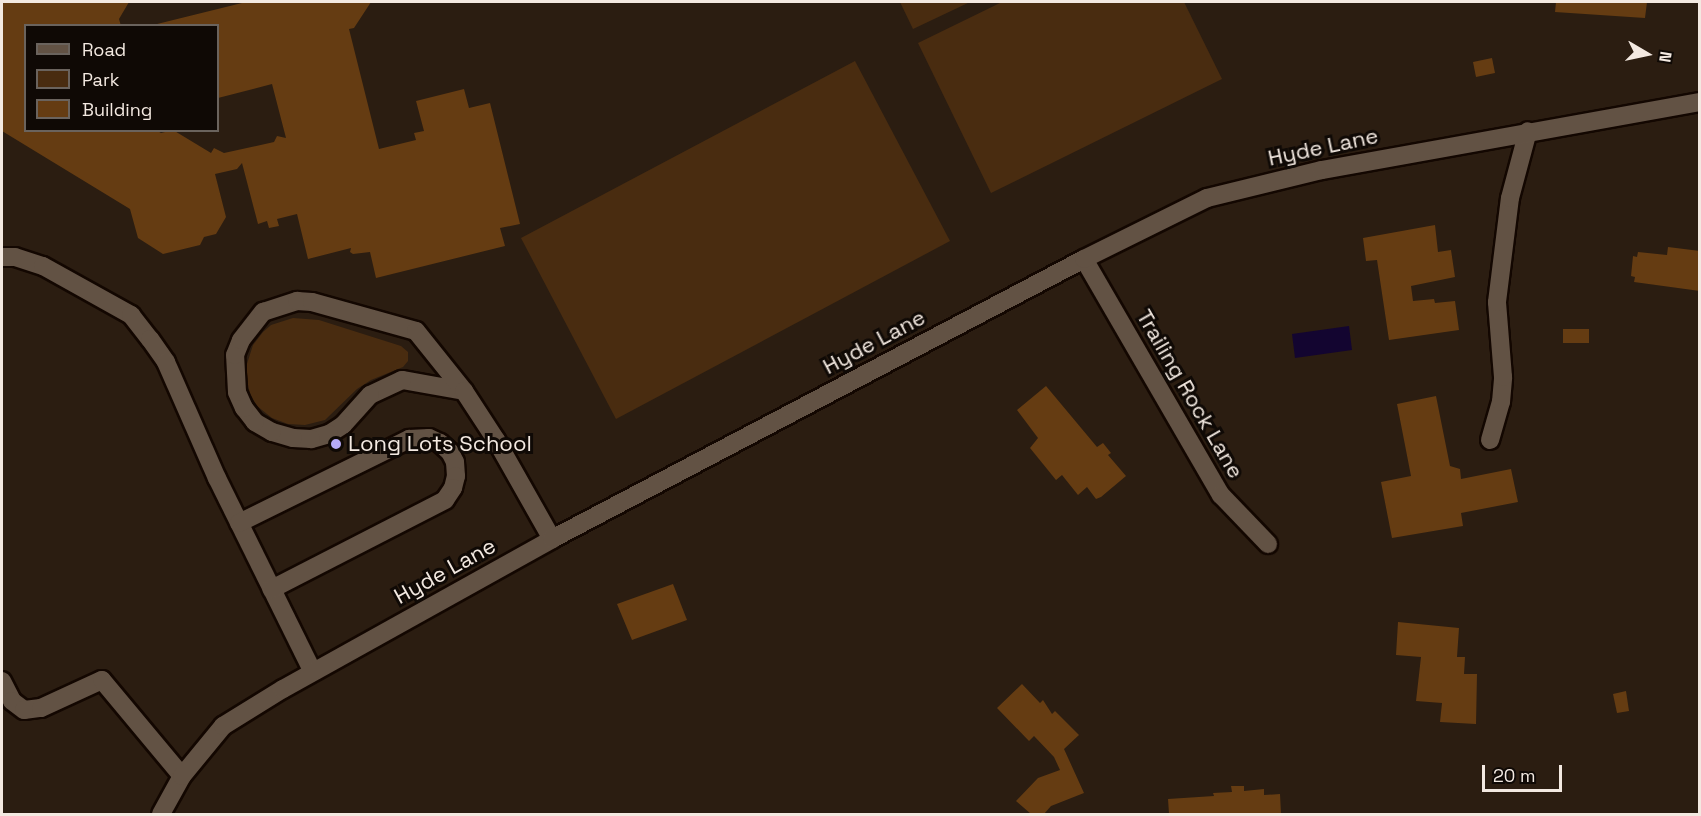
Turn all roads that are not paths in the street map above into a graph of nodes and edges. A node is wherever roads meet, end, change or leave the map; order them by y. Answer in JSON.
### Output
{"nodes":[{"id":1,"x":1700,"y":102,"type":"edge"},
{"id":2,"x":1528,"y":131,"type":"junction"},
{"id":3,"x":2,"y":257,"type":"edge"},
{"id":4,"x":1084,"y":259,"type":"junction"},
{"id":5,"x":464,"y":391,"type":"junction"},
{"id":6,"x":1490,"y":440,"type":"dead end"},
{"id":7,"x":239,"y":523,"type":"junction"},
{"id":8,"x":552,"y":539,"type":"junction"},
{"id":9,"x":1268,"y":544,"type":"dead end"},
{"id":10,"x":272,"y":589,"type":"junction"},
{"id":11,"x":313,"y":672,"type":"junction"},
{"id":12,"x":2,"y":681,"type":"edge"},
{"id":13,"x":182,"y":776,"type":"junction"},
{"id":14,"x":161,"y":814,"type":"edge"}],
"edges":[{"from":1,"to":2,"type":"street","name":"Hyde Lane"},
{"from":2,"to":4,"type":"street","name":"Hyde Lane"},
{"from":2,"to":6,"type":"street"},
{"from":3,"to":7,"type":"street"},
{"from":4,"to":8,"type":"street","name":"Hyde Lane"},
{"from":4,"to":9,"type":"street","name":"Trailing Rock Lane"},
{"from":5,"to":5,"type":"street"},
{"from":5,"to":8,"type":"street"},
{"from":7,"to":10,"type":"street"},
{"from":7,"to":10,"type":"street"},
{"from":8,"to":11,"type":"street","name":"Hyde Lane"},
{"from":10,"to":11,"type":"street"},
{"from":11,"to":13,"type":"street","name":"Hyde Lane"},
{"from":12,"to":13,"type":"street"},
{"from":13,"to":14,"type":"street","name":"Hyde Lane"}]}
